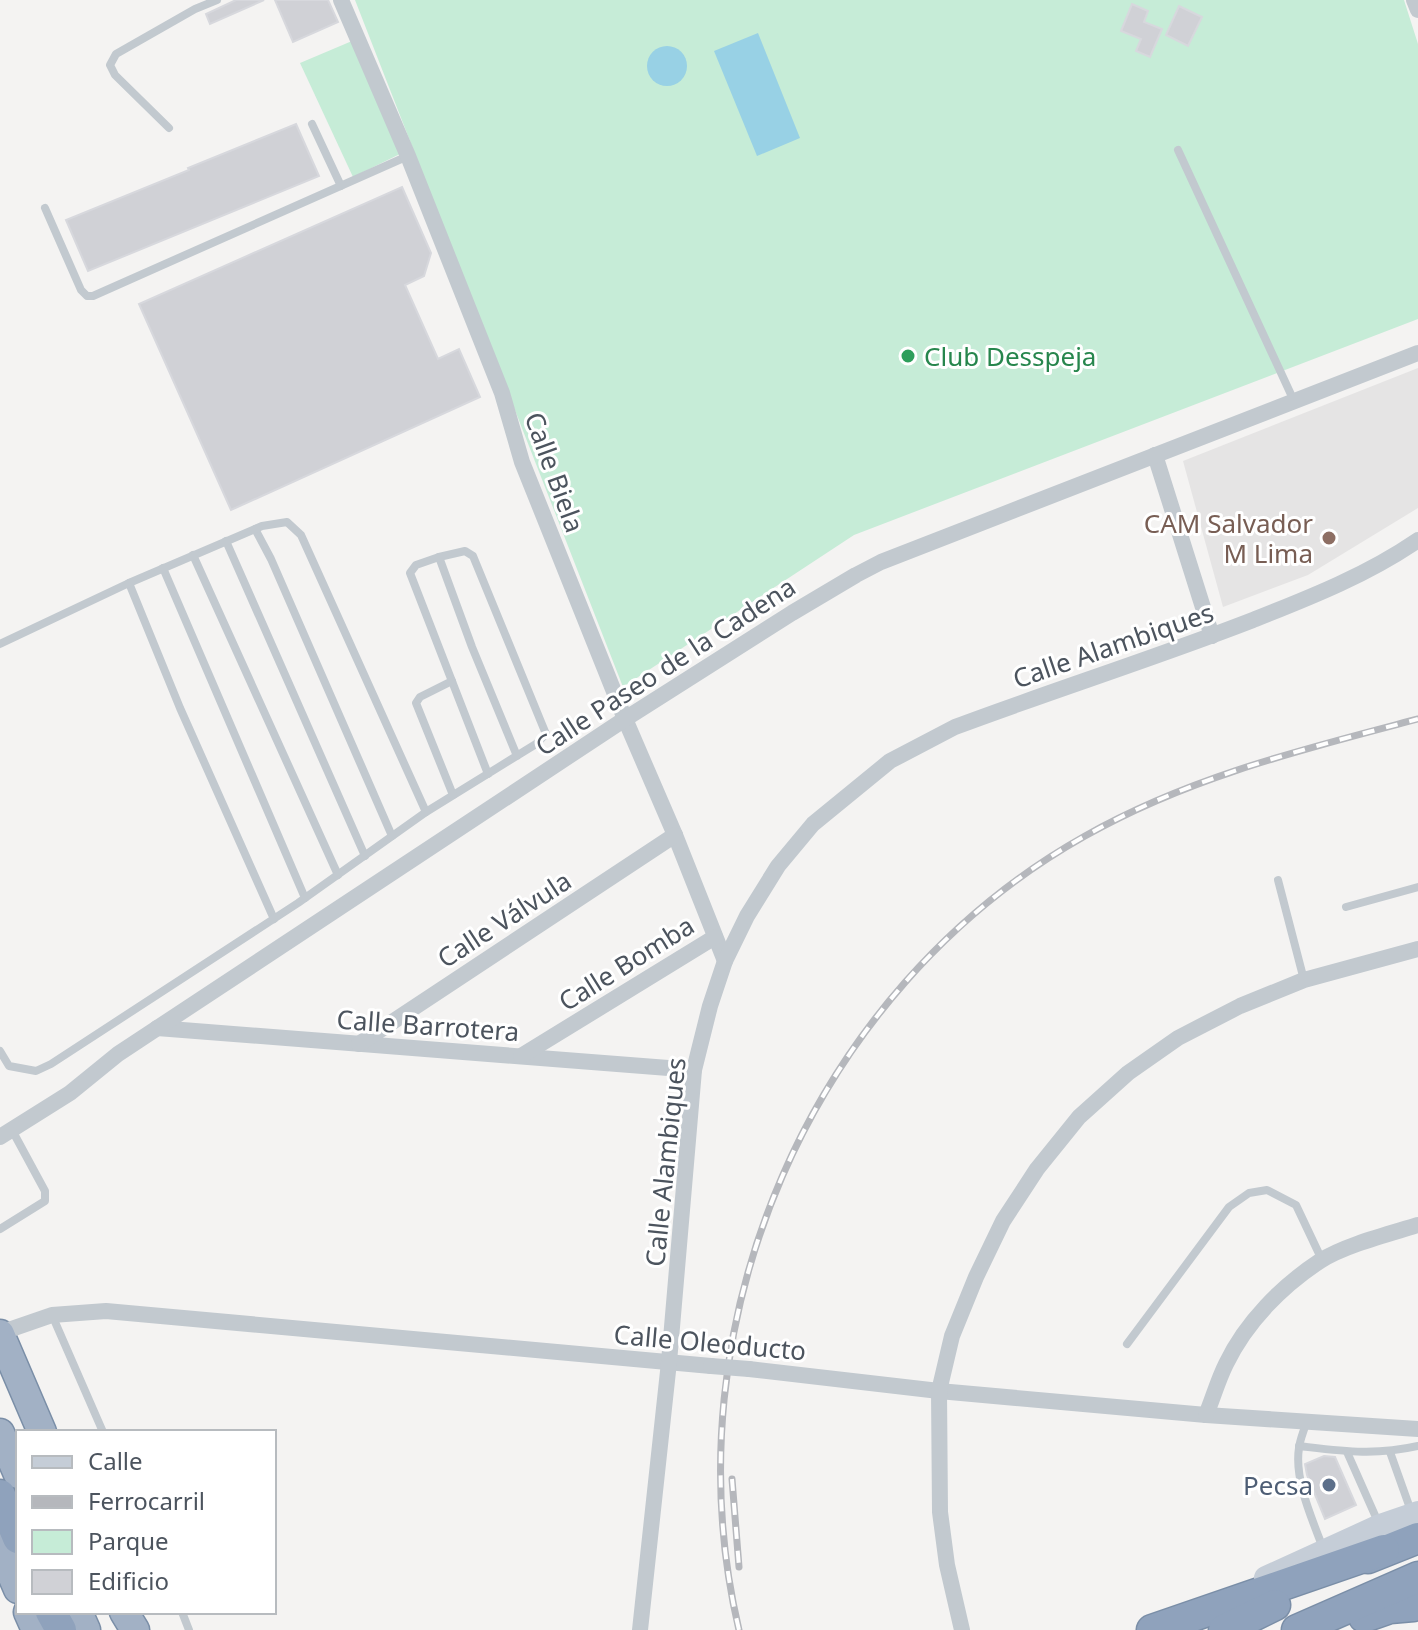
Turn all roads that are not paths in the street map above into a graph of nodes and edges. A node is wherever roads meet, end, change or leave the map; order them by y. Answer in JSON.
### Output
{"nodes":[{"id":1,"x":217,"y":0,"type":"edge"},
{"id":2,"x":341,"y":0,"type":"edge"},
{"id":3,"x":1414,"y":0,"type":"edge"},
{"id":4,"x":1418,"y":10,"type":"edge"},
{"id":5,"x":312,"y":124,"type":"dead end"},
{"id":6,"x":169,"y":128,"type":"dead end"},
{"id":7,"x":1178,"y":150,"type":"dead end"},
{"id":8,"x":408,"y":156,"type":"junction"},
{"id":9,"x":341,"y":186,"type":"junction"},
{"id":10,"x":45,"y":208,"type":"dead end"},
{"id":11,"x":1418,"y":353,"type":"edge"},
{"id":12,"x":1294,"y":401,"type":"junction"},
{"id":13,"x":1155,"y":455,"type":"junction"},
{"id":14,"x":255,"y":529,"type":"junction"},
{"id":15,"x":1418,"y":540,"type":"edge"},
{"id":16,"x":226,"y":541,"type":"junction"},
{"id":17,"x":193,"y":555,"type":"junction"},
{"id":18,"x":439,"y":557,"type":"junction"},
{"id":19,"x":163,"y":568,"type":"junction"},
{"id":20,"x":129,"y":583,"type":"junction"},
{"id":21,"x":1212,"y":636,"type":"junction"},
{"id":22,"x":0,"y":644,"type":"edge"},
{"id":23,"x":452,"y":681,"type":"junction"},
{"id":24,"x":625,"y":719,"type":"junction"},
{"id":25,"x":517,"y":756,"type":"junction"},
{"id":26,"x":488,"y":774,"type":"junction"},
{"id":27,"x":453,"y":795,"type":"junction"},
{"id":28,"x":426,"y":812,"type":"junction"},
{"id":29,"x":675,"y":835,"type":"junction"},
{"id":30,"x":392,"y":836,"type":"junction"},
{"id":31,"x":365,"y":856,"type":"junction"},
{"id":32,"x":338,"y":875,"type":"junction"},
{"id":33,"x":1278,"y":880,"type":"dead end"},
{"id":34,"x":1418,"y":887,"type":"edge"},
{"id":35,"x":305,"y":898,"type":"junction"},
{"id":36,"x":1346,"y":907,"type":"dead end"},
{"id":37,"x":274,"y":919,"type":"junction"},
{"id":38,"x":715,"y":937,"type":"junction"},
{"id":39,"x":1418,"y":949,"type":"edge"},
{"id":40,"x":725,"y":961,"type":"junction"},
{"id":41,"x":1304,"y":980,"type":"junction"},
{"id":42,"x":157,"y":1028,"type":"junction"},
{"id":43,"x":359,"y":1044,"type":"junction"},
{"id":44,"x":0,"y":1051,"type":"edge"},
{"id":45,"x":521,"y":1056,"type":"junction"},
{"id":46,"x":694,"y":1070,"type":"junction"},
{"id":47,"x":6,"y":1133,"type":"edge"},
{"id":48,"x":1418,"y":1225,"type":"edge"},
{"id":49,"x":0,"y":1229,"type":"edge"},
{"id":50,"x":1322,"y":1260,"type":"junction"},
{"id":51,"x":52,"y":1315,"type":"junction"},
{"id":52,"x":0,"y":1333,"type":"edge"},
{"id":53,"x":1127,"y":1344,"type":"dead end"},
{"id":54,"x":669,"y":1362,"type":"junction"},
{"id":55,"x":939,"y":1391,"type":"junction"},
{"id":56,"x":1206,"y":1415,"type":"junction"},
{"id":57,"x":1306,"y":1422,"type":"junction"},
{"id":58,"x":38,"y":1425,"type":"edge"},
{"id":59,"x":1418,"y":1429,"type":"edge"},
{"id":60,"x":102,"y":1430,"type":"edge"},
{"id":61,"x":0,"y":1433,"type":"edge"},
{"id":62,"x":1299,"y":1446,"type":"junction"},
{"id":63,"x":1418,"y":1446,"type":"edge"},
{"id":64,"x":1347,"y":1452,"type":"junction"},
{"id":65,"x":1390,"y":1452,"type":"junction"},
{"id":66,"x":16,"y":1469,"type":"edge"},
{"id":67,"x":0,"y":1495,"type":"edge"},
{"id":68,"x":1416,"y":1522,"type":"edge"},
{"id":69,"x":16,"y":1533,"type":"edge"},
{"id":70,"x":1382,"y":1538,"type":"junction"},
{"id":71,"x":0,"y":1548,"type":"edge"},
{"id":72,"x":1324,"y":1552,"type":"junction"},
{"id":73,"x":16,"y":1584,"type":"edge"},
{"id":74,"x":1416,"y":1596,"type":"edge"},
{"id":75,"x":640,"y":1630,"type":"edge"},
{"id":76,"x":962,"y":1630,"type":"edge"},
{"id":77,"x":1151,"y":1630,"type":"edge"},
{"id":78,"x":1224,"y":1630,"type":"edge"},
{"id":79,"x":1297,"y":1630,"type":"edge"},
{"id":80,"x":1328,"y":1630,"type":"edge"},
{"id":81,"x":1359,"y":1630,"type":"edge"}],
"edges":[{"from":1,"to":6,"type":"lane"},
{"from":2,"to":8,"type":"street","name":"Calle Biela"},
{"from":3,"to":4,"type":"street"},
{"from":5,"to":9,"type":"lane"},
{"from":7,"to":12,"type":"lane"},
{"from":8,"to":9,"type":"lane"},
{"from":8,"to":24,"type":"street","name":"Calle Biela"},
{"from":9,"to":10,"type":"lane"},
{"from":11,"to":12,"type":"street","name":"Calle Paseo de la Cadena"},
{"from":12,"to":13,"type":"street","name":"Calle Paseo de la Cadena"},
{"from":13,"to":21,"type":"street"},
{"from":13,"to":24,"type":"street","name":"Calle Paseo de la Cadena"},
{"from":14,"to":16,"type":"lane"},
{"from":14,"to":28,"type":"lane"},
{"from":14,"to":30,"type":"lane"},
{"from":15,"to":21,"type":"street","name":"Calle Alambiques"},
{"from":16,"to":17,"type":"lane"},
{"from":16,"to":31,"type":"lane"},
{"from":17,"to":19,"type":"lane"},
{"from":17,"to":32,"type":"lane"},
{"from":18,"to":23,"type":"lane"},
{"from":18,"to":25,"type":"lane"},
{"from":18,"to":25,"type":"lane"},
{"from":19,"to":20,"type":"lane"},
{"from":19,"to":35,"type":"lane"},
{"from":20,"to":22,"type":"lane"},
{"from":20,"to":37,"type":"lane"},
{"from":21,"to":40,"type":"street","name":"Calle Alambiques"},
{"from":23,"to":26,"type":"lane"},
{"from":23,"to":27,"type":"lane"},
{"from":24,"to":29,"type":"street","name":"Calle Biela"},
{"from":24,"to":42,"type":"street","name":"Calle Paseo de la Cadena"},
{"from":25,"to":26,"type":"lane"},
{"from":26,"to":27,"type":"lane"},
{"from":27,"to":28,"type":"lane"},
{"from":28,"to":30,"type":"lane"},
{"from":29,"to":38,"type":"street","name":"Calle Biela"},
{"from":29,"to":43,"type":"street","name":"Calle Válvula"},
{"from":30,"to":31,"type":"lane"},
{"from":31,"to":32,"type":"lane"},
{"from":32,"to":35,"type":"lane"},
{"from":33,"to":41,"type":"lane"},
{"from":34,"to":36,"type":"lane"},
{"from":35,"to":37,"type":"lane"},
{"from":37,"to":44,"type":"lane"},
{"from":38,"to":40,"type":"street","name":"Calle Biela"},
{"from":38,"to":45,"type":"street","name":"Calle Bomba"},
{"from":39,"to":41,"type":"street"},
{"from":40,"to":46,"type":"street","name":"Calle Alambiques"},
{"from":41,"to":55,"type":"street"},
{"from":42,"to":43,"type":"street","name":"Calle Barrotera"},
{"from":42,"to":47,"type":"street","name":"Calle Paseo de la Cadena"},
{"from":43,"to":45,"type":"street","name":"Calle Barrotera"},
{"from":45,"to":46,"type":"street","name":"Calle Barrotera"},
{"from":46,"to":54,"type":"street","name":"Calle Alambiques"},
{"from":47,"to":49,"type":"lane"},
{"from":48,"to":50,"type":"street"},
{"from":50,"to":53,"type":"lane"},
{"from":50,"to":56,"type":"street"},
{"from":51,"to":52,"type":"street","name":"Calle Oleoducto"},
{"from":51,"to":54,"type":"street","name":"Calle Oleoducto"},
{"from":51,"to":60,"type":"lane"},
{"from":52,"to":58,"type":"highway"},
{"from":54,"to":55,"type":"street","name":"Calle Oleoducto","bridge":true},
{"from":54,"to":75,"type":"street","name":"Calle Alambiques"},
{"from":55,"to":56,"type":"street","name":"Calle Oleoducto"},
{"from":55,"to":76,"type":"street"},
{"from":56,"to":57,"type":"street","name":"Calle Oleoducto"},
{"from":57,"to":59,"type":"street","name":"Calle Oleoducto"},
{"from":57,"to":62,"type":"lane"},
{"from":61,"to":66,"type":"highway"},
{"from":62,"to":64,"type":"lane"},
{"from":62,"to":72,"type":"lane"},
{"from":63,"to":65,"type":"lane"},
{"from":64,"to":65,"type":"lane"},
{"from":64,"to":70,"type":"lane"},
{"from":65,"to":68,"type":"lane"},
{"from":67,"to":69,"type":"highway"},
{"from":68,"to":70,"type":"highway"},
{"from":70,"to":72,"type":"main road"},
{"from":70,"to":77,"type":"highway"},
{"from":70,"to":78,"type":"highway"},
{"from":71,"to":73,"type":"highway"},
{"from":72,"to":77,"type":"main road"},
{"from":74,"to":79,"type":"highway"},
{"from":74,"to":80,"type":"highway"},
{"from":74,"to":81,"type":"highway"}]}
